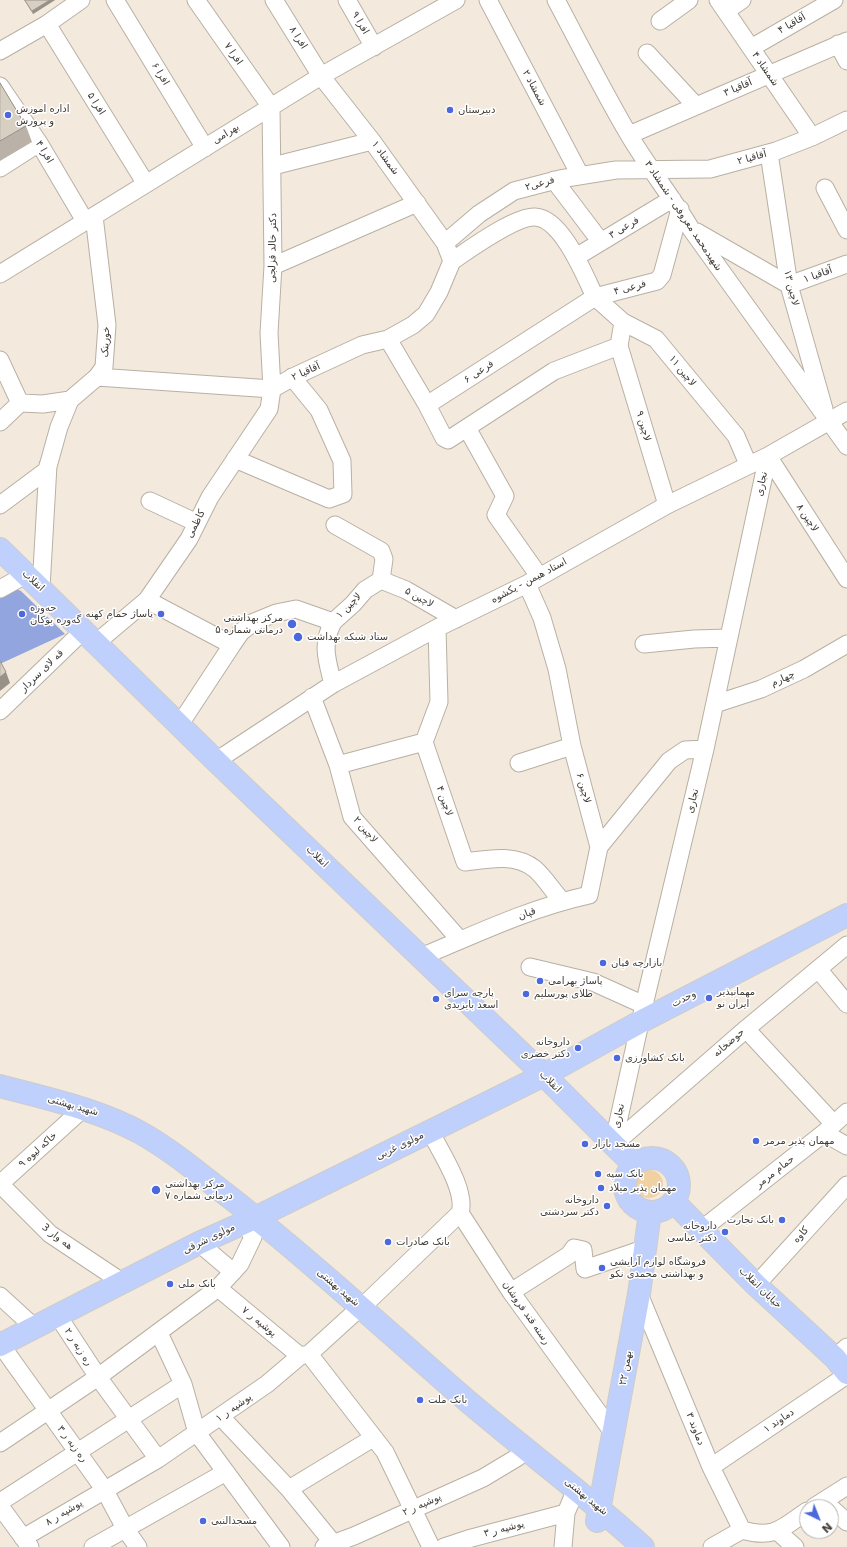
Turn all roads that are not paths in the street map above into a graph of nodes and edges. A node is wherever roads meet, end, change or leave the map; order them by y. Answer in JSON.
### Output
{"nodes":[{"id":1,"x":81,"y":0,"type":"edge"},
{"id":2,"x":115,"y":0,"type":"edge"},
{"id":3,"x":196,"y":0,"type":"edge"},
{"id":4,"x":274,"y":0,"type":"edge"},
{"id":5,"x":347,"y":0,"type":"edge"},
{"id":6,"x":456,"y":0,"type":"edge"},
{"id":7,"x":488,"y":0,"type":"edge"},
{"id":8,"x":556,"y":0,"type":"edge"},
{"id":9,"x":689,"y":0,"type":"edge"},
{"id":10,"x":742,"y":0,"type":"edge"},
{"id":11,"x":834,"y":0,"type":"edge"},
{"id":12,"x":722,"y":5,"type":"edge"},
{"id":13,"x":660,"y":20,"type":"dead end"},
{"id":14,"x":46,"y":24,"type":"junction"},
{"id":15,"x":843,"y":42,"type":"edge"},
{"id":16,"x":374,"y":46,"type":"junction"},
{"id":17,"x":750,"y":48,"type":"junction"},
{"id":18,"x":0,"y":51,"type":"edge"},
{"id":19,"x":647,"y":52,"type":"dead end"},
{"id":20,"x":847,"y":61,"type":"edge"},
{"id":21,"x":770,"y":75,"type":"junction"},
{"id":22,"x":322,"y":76,"type":"junction"},
{"id":23,"x":0,"y":86,"type":"edge"},
{"id":24,"x":696,"y":106,"type":"junction"},
{"id":25,"x":271,"y":107,"type":"junction"},
{"id":26,"x":847,"y":120,"type":"edge"},
{"id":27,"x":629,"y":135,"type":"junction"},
{"id":28,"x":812,"y":137,"type":"junction"},
{"id":29,"x":372,"y":141,"type":"junction"},
{"id":30,"x":39,"y":143,"type":"junction"},
{"id":31,"x":205,"y":148,"type":"junction"},
{"id":32,"x":769,"y":153,"type":"junction"},
{"id":33,"x":273,"y":166,"type":"junction"},
{"id":34,"x":0,"y":168,"type":"edge"},
{"id":35,"x":651,"y":170,"type":"junction"},
{"id":36,"x":580,"y":175,"type":"junction"},
{"id":37,"x":554,"y":180,"type":"junction"},
{"id":38,"x":146,"y":184,"type":"junction"},
{"id":39,"x":825,"y":188,"type":"dead end"},
{"id":40,"x":417,"y":203,"type":"junction"},
{"id":41,"x":676,"y":204,"type":"junction"},
{"id":42,"x":90,"y":219,"type":"junction"},
{"id":43,"x":691,"y":229,"type":"junction"},
{"id":44,"x":847,"y":230,"type":"edge"},
{"id":45,"x":601,"y":242,"type":"junction"},
{"id":46,"x":445,"y":243,"type":"junction"},
{"id":47,"x":576,"y":257,"type":"junction"},
{"id":48,"x":452,"y":260,"type":"junction"},
{"id":49,"x":847,"y":264,"type":"edge"},
{"id":50,"x":273,"y":266,"type":"junction"},
{"id":51,"x":0,"y":274,"type":"edge"},
{"id":52,"x":789,"y":285,"type":"junction"},
{"id":53,"x":595,"y":297,"type":"junction"},
{"id":54,"x":623,"y":322,"type":"junction"},
{"id":55,"x":388,"y":339,"type":"junction"},
{"id":56,"x":619,"y":346,"type":"junction"},
{"id":57,"x":0,"y":360,"type":"edge"},
{"id":58,"x":97,"y":377,"type":"junction"},
{"id":59,"x":292,"y":377,"type":"junction"},
{"id":60,"x":272,"y":389,"type":"junction"},
{"id":61,"x":70,"y":400,"type":"junction"},
{"id":62,"x":20,"y":403,"type":"junction"},
{"id":63,"x":427,"y":405,"type":"junction"},
{"id":64,"x":847,"y":411,"type":"edge"},
{"id":65,"x":828,"y":421,"type":"junction"},
{"id":66,"x":0,"y":422,"type":"edge"},
{"id":67,"x":467,"y":428,"type":"junction"},
{"id":68,"x":847,"y":446,"type":"edge"},
{"id":69,"x":768,"y":456,"type":"junction"},
{"id":70,"x":235,"y":459,"type":"junction"},
{"id":71,"x":748,"y":464,"type":"junction"},
{"id":72,"x":48,"y":465,"type":"junction"},
{"id":73,"x":150,"y":501,"type":"dead end"},
{"id":74,"x":0,"y":505,"type":"edge"},
{"id":75,"x":667,"y":505,"type":"junction"},
{"id":76,"x":197,"y":523,"type":"junction"},
{"id":77,"x":335,"y":525,"type":"dead end"},
{"id":78,"x":0,"y":549,"type":"edge"},
{"id":79,"x":381,"y":580,"type":"junction"},
{"id":80,"x":533,"y":580,"type":"junction"},
{"id":81,"x":847,"y":580,"type":"edge"},
{"id":82,"x":34,"y":581,"type":"junction"},
{"id":83,"x":0,"y":589,"type":"edge"},
{"id":84,"x":148,"y":600,"type":"junction"},
{"id":85,"x":456,"y":618,"type":"junction"},
{"id":86,"x":333,"y":622,"type":"junction"},
{"id":87,"x":437,"y":628,"type":"junction"},
{"id":88,"x":90,"y":637,"type":"junction"},
{"id":89,"x":729,"y":638,"type":"junction"},
{"id":90,"x":644,"y":644,"type":"dead end"},
{"id":91,"x":847,"y":644,"type":"edge"},
{"id":92,"x":232,"y":645,"type":"junction"},
{"id":93,"x":333,"y":684,"type":"junction"},
{"id":94,"x":312,"y":697,"type":"junction"},
{"id":95,"x":715,"y":704,"type":"junction"},
{"id":96,"x":0,"y":711,"type":"edge"},
{"id":97,"x":180,"y":724,"type":"junction"},
{"id":98,"x":424,"y":742,"type":"junction"},
{"id":99,"x":572,"y":746,"type":"junction"},
{"id":100,"x":705,"y":749,"type":"junction"},
{"id":101,"x":216,"y":761,"type":"junction"},
{"id":102,"x":519,"y":763,"type":"dead end"},
{"id":103,"x":338,"y":765,"type":"junction"},
{"id":104,"x":599,"y":847,"type":"junction"},
{"id":105,"x":562,"y":901,"type":"junction"},
{"id":106,"x":847,"y":915,"type":"edge"},
{"id":107,"x":460,"y":939,"type":"junction"},
{"id":108,"x":847,"y":945,"type":"edge"},
{"id":109,"x":421,"y":957,"type":"junction"},
{"id":110,"x":530,"y":967,"type":"dead end"},
{"id":111,"x":818,"y":969,"type":"junction"},
{"id":112,"x":847,"y":1004,"type":"edge"},
{"id":113,"x":642,"y":1013,"type":"junction"},
{"id":114,"x":746,"y":1029,"type":"junction"},
{"id":115,"x":544,"y":1075,"type":"junction"},
{"id":116,"x":0,"y":1086,"type":"edge"},
{"id":117,"x":0,"y":1095,"type":"edge"},
{"id":118,"x":847,"y":1112,"type":"edge"},
{"id":119,"x":76,"y":1115,"type":"junction"},
{"id":120,"x":829,"y":1128,"type":"junction"},
{"id":121,"x":430,"y":1131,"type":"junction"},
{"id":122,"x":613,"y":1145,"type":"junction"},
{"id":123,"x":847,"y":1146,"type":"edge"},
{"id":124,"x":634,"y":1165,"type":"junction"},
{"id":125,"x":0,"y":1184,"type":"edge"},
{"id":126,"x":847,"y":1186,"type":"edge"},
{"id":127,"x":674,"y":1202,"type":"junction"},
{"id":128,"x":650,"y":1212,"type":"junction"},
{"id":129,"x":460,"y":1213,"type":"junction"},
{"id":130,"x":250,"y":1220,"type":"junction"},
{"id":131,"x":701,"y":1230,"type":"junction"},
{"id":132,"x":199,"y":1243,"type":"junction"},
{"id":133,"x":646,"y":1248,"type":"junction"},
{"id":134,"x":233,"y":1272,"type":"junction"},
{"id":135,"x":122,"y":1282,"type":"junction"},
{"id":136,"x":756,"y":1285,"type":"junction"},
{"id":137,"x":218,"y":1288,"type":"junction"},
{"id":138,"x":511,"y":1292,"type":"junction"},
{"id":139,"x":639,"y":1294,"type":"junction"},
{"id":140,"x":0,"y":1296,"type":"edge"},
{"id":141,"x":357,"y":1311,"type":"junction"},
{"id":142,"x":58,"y":1316,"type":"junction"},
{"id":143,"x":35,"y":1328,"type":"junction"},
{"id":144,"x":159,"y":1333,"type":"junction"},
{"id":145,"x":1,"y":1345,"type":"edge"},
{"id":146,"x":305,"y":1355,"type":"junction"},
{"id":147,"x":844,"y":1363,"type":"edge"},
{"id":148,"x":98,"y":1377,"type":"junction"},
{"id":149,"x":183,"y":1384,"type":"junction"},
{"id":150,"x":48,"y":1412,"type":"junction"},
{"id":151,"x":221,"y":1417,"type":"junction"},
{"id":152,"x":129,"y":1420,"type":"junction"},
{"id":153,"x":197,"y":1433,"type":"junction"},
{"id":154,"x":614,"y":1434,"type":"junction"},
{"id":155,"x":372,"y":1438,"type":"junction"},
{"id":156,"x":0,"y":1444,"type":"edge"},
{"id":157,"x":77,"y":1451,"type":"junction"},
{"id":158,"x":518,"y":1458,"type":"junction"},
{"id":159,"x":158,"y":1459,"type":"junction"},
{"id":160,"x":711,"y":1467,"type":"junction"},
{"id":161,"x":226,"y":1472,"type":"junction"},
{"id":162,"x":847,"y":1486,"type":"edge"},
{"id":163,"x":104,"y":1489,"type":"junction"},
{"id":164,"x":289,"y":1489,"type":"junction"},
{"id":165,"x":832,"y":1499,"type":"edge"},
{"id":166,"x":571,"y":1501,"type":"junction"},
{"id":167,"x":0,"y":1502,"type":"edge"},
{"id":168,"x":0,"y":1506,"type":"edge"},
{"id":169,"x":412,"y":1510,"type":"junction"},
{"id":170,"x":599,"y":1515,"type":"junction"},
{"id":171,"x":799,"y":1516,"type":"edge"},
{"id":172,"x":126,"y":1530,"type":"junction"},
{"id":173,"x":742,"y":1530,"type":"junction"},
{"id":174,"x":777,"y":1531,"type":"junction"},
{"id":175,"x":356,"y":1541,"type":"edge"},
{"id":176,"x":27,"y":1542,"type":"edge"},
{"id":177,"x":469,"y":1543,"type":"edge"},
{"id":178,"x":567,"y":1544,"type":"edge"},
{"id":179,"x":329,"y":1545,"type":"edge"},
{"id":180,"x":93,"y":1547,"type":"edge"},
{"id":181,"x":138,"y":1547,"type":"edge"},
{"id":182,"x":281,"y":1547,"type":"edge"},
{"id":183,"x":431,"y":1547,"type":"edge"},
{"id":184,"x":444,"y":1547,"type":"edge"},
{"id":185,"x":625,"y":1547,"type":"edge"},
{"id":186,"x":643,"y":1547,"type":"edge"},
{"id":187,"x":713,"y":1547,"type":"edge"},
{"id":188,"x":795,"y":1547,"type":"edge"}],
"edges":[{"from":1,"to":14,"type":"street"},
{"from":2,"to":31,"type":"street","name":"افرا ۶"},
{"from":3,"to":25,"type":"street","name":"افرا ۷"},
{"from":4,"to":22,"type":"street","name":"افرا ۸"},
{"from":5,"to":16,"type":"street","name":"افرا ۹"},
{"from":6,"to":16,"type":"street","name":"بهرامی"},
{"from":7,"to":36,"type":"street","name":"شمشاد ۲"},
{"from":8,"to":27,"type":"street","name":"شهیدمحمد معروفی - شمشاد ۳"},
{"from":9,"to":13,"type":"street"},
{"from":10,"to":12,"type":"street"},
{"from":11,"to":17,"type":"street","name":"آقاقیا ۴"},
{"from":12,"to":17,"type":"street","name":"شمشاد ۴"},
{"from":14,"to":18,"type":"street"},
{"from":14,"to":38,"type":"street","name":"افرا ۵"},
{"from":15,"to":20,"type":"street"},
{"from":15,"to":21,"type":"street","name":"آقاقیا ۳"},
{"from":16,"to":22,"type":"street","name":"بهرامی"},
{"from":17,"to":21,"type":"street","name":"شمشاد ۴"},
{"from":19,"to":24,"type":"street"},
{"from":21,"to":24,"type":"street","name":"آقاقیا ۳"},
{"from":21,"to":28,"type":"street","name":"شمشاد ۴"},
{"from":22,"to":25,"type":"street","name":"بهرامی"},
{"from":22,"to":29,"type":"street","name":"شمشاد ۱"},
{"from":23,"to":30,"type":"street","name":"افرا ۴"},
{"from":24,"to":27,"type":"street","name":"آقاقیا ۳"},
{"from":25,"to":31,"type":"street","name":"بهرامی"},
{"from":25,"to":33,"type":"street","name":"دکتر خالد قزلجی"},
{"from":26,"to":28,"type":"street","name":"آقاقیا ۲"},
{"from":27,"to":35,"type":"street","name":"شهیدمحمد معروفی - شمشاد ۳"},
{"from":28,"to":32,"type":"street","name":"آقاقیا ۲"},
{"from":29,"to":33,"type":"street"},
{"from":29,"to":40,"type":"street","name":"شمشاد ۱"},
{"from":30,"to":34,"type":"street"},
{"from":30,"to":42,"type":"street","name":"افرا ۴"},
{"from":31,"to":38,"type":"street","name":"بهرامی"},
{"from":32,"to":35,"type":"street","name":"آقاقیا ۲"},
{"from":32,"to":52,"type":"street","name":"لاچین ۱۳"},
{"from":33,"to":50,"type":"street","name":"دکتر خالد قزلجی"},
{"from":35,"to":36,"type":"street","name":"فرعی۲"},
{"from":35,"to":41,"type":"street","name":"شهیدمحمد معروفی - شمشاد ۳"},
{"from":36,"to":37,"type":"street","name":"فرعی۲"},
{"from":37,"to":45,"type":"street"},
{"from":37,"to":46,"type":"street","name":"فرعی۲"},
{"from":38,"to":42,"type":"street","name":"بهرامی"},
{"from":39,"to":44,"type":"street"},
{"from":40,"to":46,"type":"street","name":"شمشاد ۱"},
{"from":40,"to":50,"type":"street"},
{"from":41,"to":43,"type":"street","name":"شهیدمحمد معروفی - شمشاد ۳"},
{"from":41,"to":45,"type":"street","name":"فرعی ۳"},
{"from":41,"to":53,"type":"street","name":"فرعی ۴"},
{"from":42,"to":51,"type":"street","name":"بهرامی"},
{"from":42,"to":58,"type":"street","name":"خورینک"},
{"from":43,"to":52,"type":"street"},
{"from":43,"to":65,"type":"street","name":"شهیدمحمد معروفی - شمشاد ۳"},
{"from":45,"to":47,"type":"street","name":"فرعی ۳"},
{"from":46,"to":48,"type":"street"},
{"from":47,"to":48,"type":"street"},
{"from":47,"to":53,"type":"street"},
{"from":48,"to":55,"type":"street","name":"آقاقیا ۲"},
{"from":49,"to":52,"type":"street","name":"آقاقیا ۱"},
{"from":50,"to":60,"type":"street","name":"دکتر خالد قزلجی"},
{"from":52,"to":65,"type":"street","name":"لاچین ۱۳"},
{"from":53,"to":54,"type":"street","name":"لاچین ۱۱"},
{"from":53,"to":63,"type":"street","name":"فرعی ۶"},
{"from":54,"to":56,"type":"street"},
{"from":54,"to":71,"type":"street","name":"لاچین ۱۱"},
{"from":55,"to":59,"type":"street","name":"آقاقیا ۲"},
{"from":55,"to":63,"type":"street"},
{"from":56,"to":67,"type":"street"},
{"from":56,"to":75,"type":"street","name":"لاچین ۹"},
{"from":57,"to":62,"type":"street"},
{"from":58,"to":60,"type":"street"},
{"from":58,"to":61,"type":"street","name":"خورینک"},
{"from":59,"to":60,"type":"street","name":"آقاقیا ۲"},
{"from":59,"to":70,"type":"street"},
{"from":60,"to":70,"type":"street","name":"کاظمی"},
{"from":61,"to":62,"type":"street"},
{"from":61,"to":72,"type":"street"},
{"from":62,"to":66,"type":"street"},
{"from":63,"to":67,"type":"street"},
{"from":64,"to":65,"type":"street","name":"استاد هیمن - یکشوه"},
{"from":65,"to":68,"type":"street","name":"شهیدمحمد معروفی - شمشاد ۳"},
{"from":65,"to":69,"type":"street","name":"استاد هیمن - یکشوه"},
{"from":67,"to":80,"type":"street","name":"لاچین ۶"},
{"from":69,"to":71,"type":"street","name":"استاد هیمن - یکشوه"},
{"from":69,"to":81,"type":"street","name":"لاچین ۸"},
{"from":69,"to":89,"type":"street","name":"نجاری"},
{"from":70,"to":76,"type":"street","name":"کاظمی"},
{"from":71,"to":75,"type":"street","name":"استاد هیمن - یکشوه"},
{"from":72,"to":74,"type":"street"},
{"from":72,"to":82,"type":"street"},
{"from":73,"to":76,"type":"street"},
{"from":75,"to":80,"type":"street","name":"استاد هیمن - یکشوه"},
{"from":76,"to":84,"type":"street","name":"کاظمی"},
{"from":77,"to":79,"type":"street"},
{"from":78,"to":82,"type":"main road","name":"انقلاب"},
{"from":79,"to":85,"type":"street","name":"لاچین ۵"},
{"from":79,"to":86,"type":"street","name":"لاچین ۱"},
{"from":80,"to":85,"type":"street","name":"استاد هیمن - یکشوه"},
{"from":80,"to":99,"type":"street","name":"لاچین ۶"},
{"from":82,"to":83,"type":"street"},
{"from":82,"to":88,"type":"main road","name":"انقلاب"},
{"from":84,"to":88,"type":"street","name":"کاظمی"},
{"from":84,"to":92,"type":"street"},
{"from":85,"to":87,"type":"street","name":"استاد هیمن - یکشوه"},
{"from":86,"to":92,"type":"street","name":"لاچین ۱"},
{"from":86,"to":93,"type":"street"},
{"from":87,"to":93,"type":"street","name":"استاد هیمن - یکشوه"},
{"from":87,"to":98,"type":"street"},
{"from":88,"to":96,"type":"street","name":"قه لای سردار"},
{"from":88,"to":97,"type":"main road","name":"انقلاب"},
{"from":89,"to":90,"type":"street"},
{"from":89,"to":95,"type":"street","name":"نجاری"},
{"from":91,"to":95,"type":"street","name":"چهارم"},
{"from":92,"to":97,"type":"street","name":"لاچین ۱"},
{"from":93,"to":94,"type":"street","name":"استاد هیمن - یکشوه"},
{"from":94,"to":101,"type":"street","name":"استاد هیمن - یکشوه"},
{"from":94,"to":103,"type":"street","name":"لاچین ۲"},
{"from":95,"to":100,"type":"street","name":"نجاری"},
{"from":97,"to":101,"type":"main road","name":"انقلاب"},
{"from":98,"to":103,"type":"street"},
{"from":98,"to":105,"type":"street","name":"لاچین ۴"},
{"from":99,"to":102,"type":"street"},
{"from":99,"to":104,"type":"street","name":"لاچین ۶"},
{"from":100,"to":104,"type":"street"},
{"from":100,"to":113,"type":"street","name":"نجاری"},
{"from":101,"to":109,"type":"main road","name":"انقلاب"},
{"from":103,"to":107,"type":"street","name":"لاچین ۲"},
{"from":104,"to":105,"type":"street","name":"قپان"},
{"from":105,"to":107,"type":"street","name":"قپان"},
{"from":106,"to":113,"type":"main road","name":"وحدت"},
{"from":107,"to":109,"type":"street","name":"قپان"},
{"from":108,"to":111,"type":"street","name":"حوضخانه"},
{"from":109,"to":115,"type":"main road","name":"انقلاب"},
{"from":110,"to":113,"type":"street"},
{"from":111,"to":112,"type":"street"},
{"from":111,"to":114,"type":"street","name":"حوضخانه"},
{"from":113,"to":115,"type":"main road","name":"وحدت"},
{"from":113,"to":122,"type":"street","name":"نجاری"},
{"from":114,"to":120,"type":"street"},
{"from":114,"to":122,"type":"street","name":"حوضخانه"},
{"from":115,"to":121,"type":"main road","name":"مولوی غربی"},
{"from":115,"to":122,"type":"main road","name":"انقلاب"},
{"from":116,"to":130,"type":"main road","name":"شهید بهشتی"},
{"from":117,"to":119,"type":"main road","name":"شهید بهشتی"},
{"from":118,"to":120,"type":"street","name":"حمام مرمر"},
{"from":119,"to":125,"type":"street","name":"خاکه لیوه ۹"},
{"from":119,"to":130,"type":"main road","name":"شهید بهشتی"},
{"from":120,"to":123,"type":"street"},
{"from":120,"to":131,"type":"street","name":"حمام مرمر"},
{"from":121,"to":129,"type":"street"},
{"from":121,"to":130,"type":"main road","name":"مولوی غربی"},
{"from":122,"to":124,"type":"main road","name":"انقلاب"},
{"from":124,"to":127,"type":"main road"},
{"from":124,"to":128,"type":"main road"},
{"from":125,"to":135,"type":"street","name":"هه وار 3"},
{"from":126,"to":136,"type":"street","name":"کاوه"},
{"from":127,"to":128,"type":"main road"},
{"from":127,"to":131,"type":"main road","name":"خیابان انقلاب"},
{"from":128,"to":133,"type":"main road","name":"۲۲ بهمن"},
{"from":129,"to":138,"type":"street","name":"رسته قند فروشان"},
{"from":129,"to":141,"type":"street","name":"۱ پوشپه ر"},
{"from":130,"to":132,"type":"main road","name":"مولوی شرقی"},
{"from":130,"to":134,"type":"street","name":"مولوی شرقی"},
{"from":130,"to":141,"type":"main road","name":"شهید بهشتی"},
{"from":131,"to":136,"type":"main road","name":"خیابان انقلاب"},
{"from":132,"to":134,"type":"street"},
{"from":132,"to":135,"type":"main road","name":"مولوی شرقی"},
{"from":133,"to":138,"type":"street"},
{"from":133,"to":139,"type":"main road","name":"۲۲ بهمن"},
{"from":134,"to":137,"type":"street","name":"مولوی شرقی"},
{"from":135,"to":142,"type":"main road","name":"مولوی شرقی"},
{"from":136,"to":147,"type":"main road","name":"خیابان انقلاب"},
{"from":137,"to":144,"type":"street","name":"مولوی شرقی"},
{"from":137,"to":146,"type":"street","name":"پوشپه ر ۷"},
{"from":138,"to":154,"type":"street","name":"رسته قند فروشان"},
{"from":139,"to":154,"type":"main road","name":"۲۲ بهمن"},
{"from":139,"to":160,"type":"street","name":"دماوند ۳"},
{"from":140,"to":143,"type":"street"},
{"from":141,"to":146,"type":"street","name":"۱ پوشپه ر"},
{"from":141,"to":158,"type":"main road","name":"شهید بهشتی"},
{"from":141,"to":166,"type":"main road","name":"شهید بهشتی"},
{"from":142,"to":143,"type":"main road","name":"مولوی شرقی"},
{"from":142,"to":148,"type":"street","name":"ره زبه ر ۲"},
{"from":143,"to":145,"type":"main road","name":"مولوی شرقی"},
{"from":144,"to":148,"type":"street","name":"مولوی شرقی"},
{"from":144,"to":149,"type":"street"},
{"from":145,"to":150,"type":"street","name":"ره زبه ر ۳"},
{"from":146,"to":151,"type":"street","name":"۱ پوشپه ر"},
{"from":146,"to":155,"type":"street","name":"پوشپه ر ۷"},
{"from":147,"to":160,"type":"street","name":"دماوند ۱"},
{"from":148,"to":150,"type":"street","name":"مولوی شرقی"},
{"from":148,"to":152,"type":"street","name":"ره زبه ر ۲"},
{"from":149,"to":152,"type":"street"},
{"from":149,"to":153,"type":"street"},
{"from":150,"to":156,"type":"street"},
{"from":150,"to":157,"type":"street","name":"ره زبه ر ۳"},
{"from":151,"to":153,"type":"street","name":"۱ پوشپه ر"},
{"from":151,"to":164,"type":"street"},
{"from":152,"to":157,"type":"street"},
{"from":152,"to":159,"type":"street","name":"ره زبه ر ۲"},
{"from":153,"to":159,"type":"street","name":"۱ پوشپه ر"},
{"from":153,"to":161,"type":"street"},
{"from":154,"to":170,"type":"main road","name":"۲۲ بهمن"},
{"from":155,"to":164,"type":"street"},
{"from":155,"to":169,"type":"street","name":"پوشپه ر ۷"},
{"from":157,"to":163,"type":"street","name":"ره زبه ر ۳"},
{"from":157,"to":167,"type":"street"},
{"from":158,"to":166,"type":"main road","name":"شهید بهشتی"},
{"from":158,"to":169,"type":"street","name":"پوشپه ر ۲"},
{"from":159,"to":163,"type":"street","name":"۱ پوشپه ر"},
{"from":160,"to":173,"type":"street","name":"دماوند ۳"},
{"from":161,"to":172,"type":"street"},
{"from":161,"to":182,"type":"street"},
{"from":162,"to":165,"type":"street"},
{"from":163,"to":172,"type":"street","name":"ره زبه ر ۳"},
{"from":163,"to":176,"type":"street","name":"پوشپە ر ۸"},
{"from":164,"to":179,"type":"street"},
{"from":166,"to":170,"type":"main road","name":"شهید بهشتی"},
{"from":166,"to":177,"type":"street","name":"پوشپه ر ۳"},
{"from":166,"to":178,"type":"street"},
{"from":168,"to":176,"type":"street"},
{"from":169,"to":175,"type":"street","name":"پوشپه ر ۲"},
{"from":169,"to":183,"type":"street","name":"پوشپه ر ۷"},
{"from":170,"to":185,"type":"main road","name":"شهید بهشتی"},
{"from":170,"to":186,"type":"main road","name":"شهید بهشتی"},
{"from":171,"to":174,"type":"street"},
{"from":172,"to":180,"type":"street"},
{"from":172,"to":181,"type":"street","name":"ره زبه ر ۳"},
{"from":173,"to":174,"type":"street"},
{"from":173,"to":187,"type":"street"},
{"from":174,"to":188,"type":"street"},
{"from":175,"to":179,"type":"street","name":"پوشپه ر ۲"},
{"from":177,"to":184,"type":"street","name":"پوشپه ر ۳"}]}
